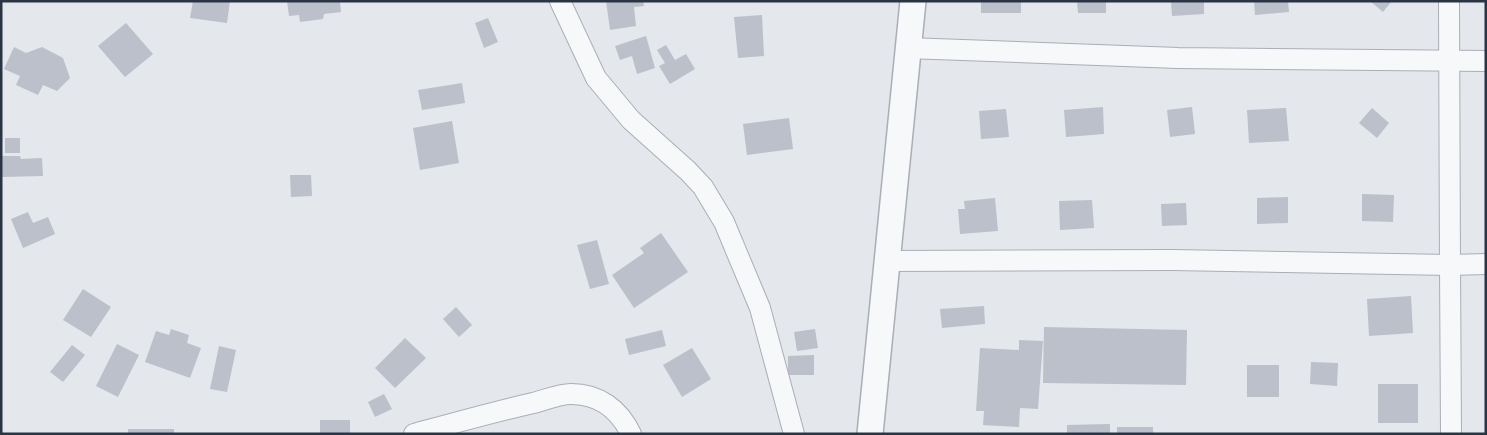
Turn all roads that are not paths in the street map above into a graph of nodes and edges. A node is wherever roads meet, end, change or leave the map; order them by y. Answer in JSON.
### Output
{"nodes":[{"id":1,"x":560,"y":1,"type":"edge"},
{"id":2,"x":912,"y":1,"type":"edge"},
{"id":3,"x":1449,"y":1,"type":"edge"},
{"id":4,"x":908,"y":48,"type":"junction"},
{"id":5,"x":1449,"y":61,"type":"junction"},
{"id":6,"x":1486,"y":61,"type":"edge"},
{"id":7,"x":887,"y":261,"type":"junction"},
{"id":8,"x":1486,"y":264,"type":"edge"},
{"id":9,"x":1450,"y":266,"type":"junction"},
{"id":10,"x":414,"y":434,"type":"edge"},
{"id":11,"x":632,"y":434,"type":"edge"},
{"id":12,"x":794,"y":434,"type":"edge"},
{"id":13,"x":870,"y":434,"type":"edge"},
{"id":14,"x":1452,"y":434,"type":"edge"}],
"edges":[{"from":1,"to":12,"type":"street"},
{"from":2,"to":4,"type":"street"},
{"from":3,"to":5,"type":"street"},
{"from":4,"to":5,"type":"street"},
{"from":4,"to":7,"type":"street"},
{"from":5,"to":6,"type":"street"},
{"from":5,"to":9,"type":"street"},
{"from":7,"to":9,"type":"street"},
{"from":7,"to":13,"type":"street"},
{"from":8,"to":9,"type":"street"},
{"from":9,"to":14,"type":"street"},
{"from":10,"to":11,"type":"street"}]}
